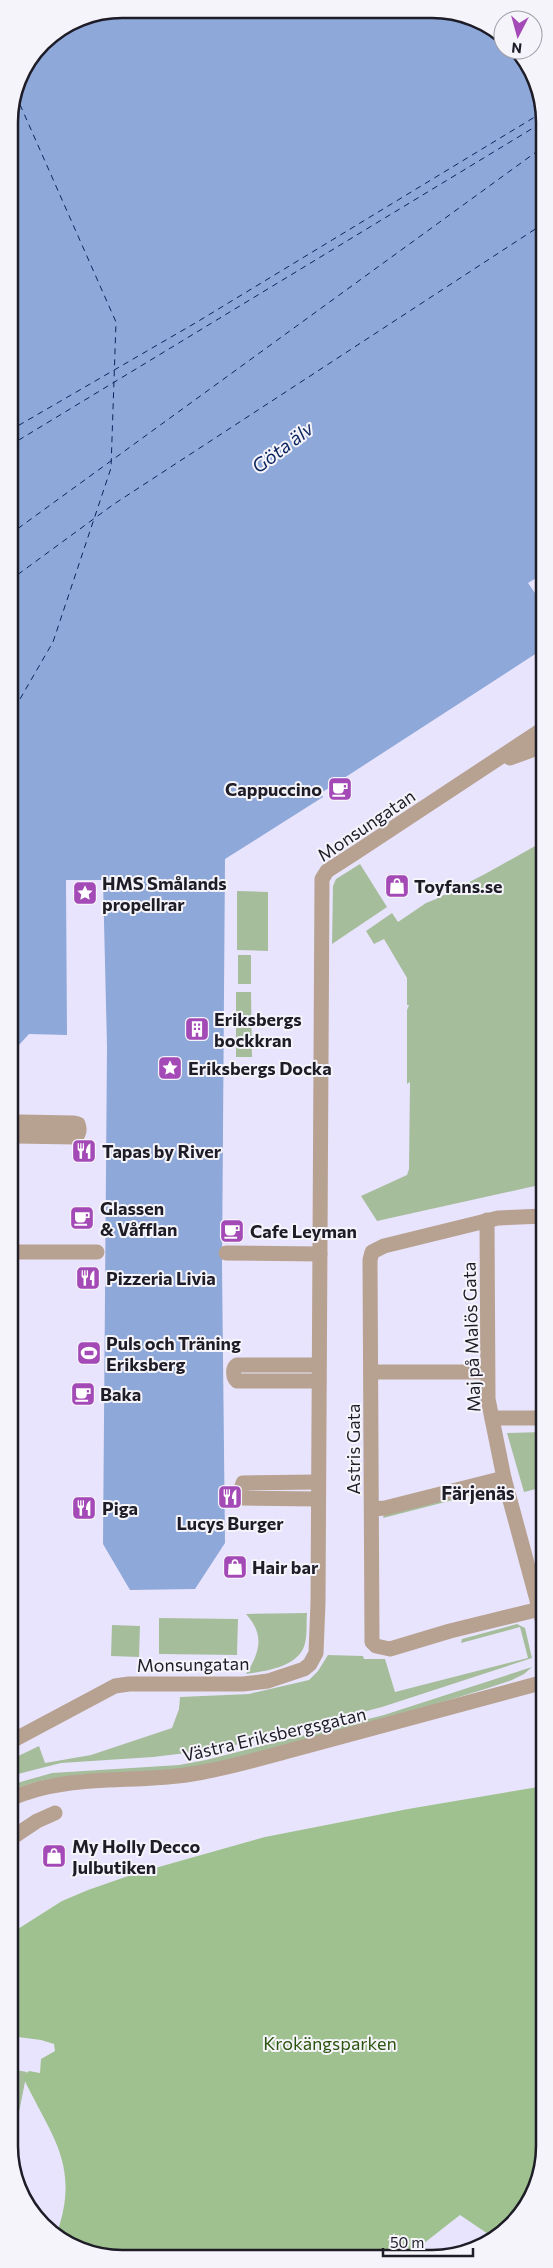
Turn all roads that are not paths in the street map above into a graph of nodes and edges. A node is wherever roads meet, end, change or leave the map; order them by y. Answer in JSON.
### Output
{"nodes":[{"id":1,"x":536,"y":740,"type":"edge"},
{"id":2,"x":535,"y":1216,"type":"edge"},
{"id":3,"x":486,"y":1220,"type":"junction"},
{"id":4,"x":18,"y":1252,"type":"edge"},
{"id":5,"x":97,"y":1252,"type":"dead end"},
{"id":6,"x":226,"y":1253,"type":"dead end"},
{"id":7,"x":320,"y":1254,"type":"junction"},
{"id":8,"x":319,"y":1365,"type":"junction"},
{"id":9,"x":371,"y":1372,"type":"junction"},
{"id":10,"x":487,"y":1372,"type":"junction"},
{"id":11,"x":319,"y":1381,"type":"junction"},
{"id":12,"x":492,"y":1418,"type":"junction"},
{"id":13,"x":535,"y":1418,"type":"edge"},
{"id":14,"x":504,"y":1478,"type":"junction"},
{"id":15,"x":318,"y":1482,"type":"junction"},
{"id":16,"x":318,"y":1499,"type":"junction"},
{"id":17,"x":372,"y":1509,"type":"junction"},
{"id":18,"x":535,"y":1585,"type":"edge"},
{"id":19,"x":535,"y":1610,"type":"edge"},
{"id":20,"x":535,"y":1684,"type":"edge"},
{"id":21,"x":18,"y":1738,"type":"edge"},
{"id":22,"x":18,"y":1795,"type":"edge"},
{"id":23,"x":54,"y":1813,"type":"dead end"},
{"id":24,"x":18,"y":1834,"type":"edge"}],
"edges":[{"from":1,"to":7,"type":"street","name":"Monsungatan"},
{"from":2,"to":3,"type":"street","name":"Astris Gata"},
{"from":3,"to":9,"type":"street","name":"Astris Gata"},
{"from":3,"to":10,"type":"street","name":"Maj på Malös Gata"},
{"from":4,"to":5,"type":"street"},
{"from":6,"to":7,"type":"street"},
{"from":7,"to":8,"type":"street","name":"Monsungatan"},
{"from":8,"to":11,"type":"street","name":"Monsungatan"},
{"from":8,"to":11,"type":"street"},
{"from":9,"to":10,"type":"street"},
{"from":9,"to":17,"type":"street","name":"Astris Gata"},
{"from":10,"to":12,"type":"street","name":"Maj på Malös Gata"},
{"from":11,"to":15,"type":"street","name":"Monsungatan"},
{"from":12,"to":13,"type":"street"},
{"from":12,"to":14,"type":"street","name":"Maj på Malös Gata"},
{"from":14,"to":17,"type":"street"},
{"from":14,"to":18,"type":"street","name":"Maj på Malös Gata"},
{"from":15,"to":16,"type":"street","name":"Monsungatan"},
{"from":15,"to":16,"type":"street"},
{"from":16,"to":21,"type":"street","name":"Monsungatan"},
{"from":17,"to":19,"type":"street","name":"Astris Gata"},
{"from":20,"to":22,"type":"street","name":"Västra Eriksbergsgatan"},
{"from":23,"to":24,"type":"street"}]}
